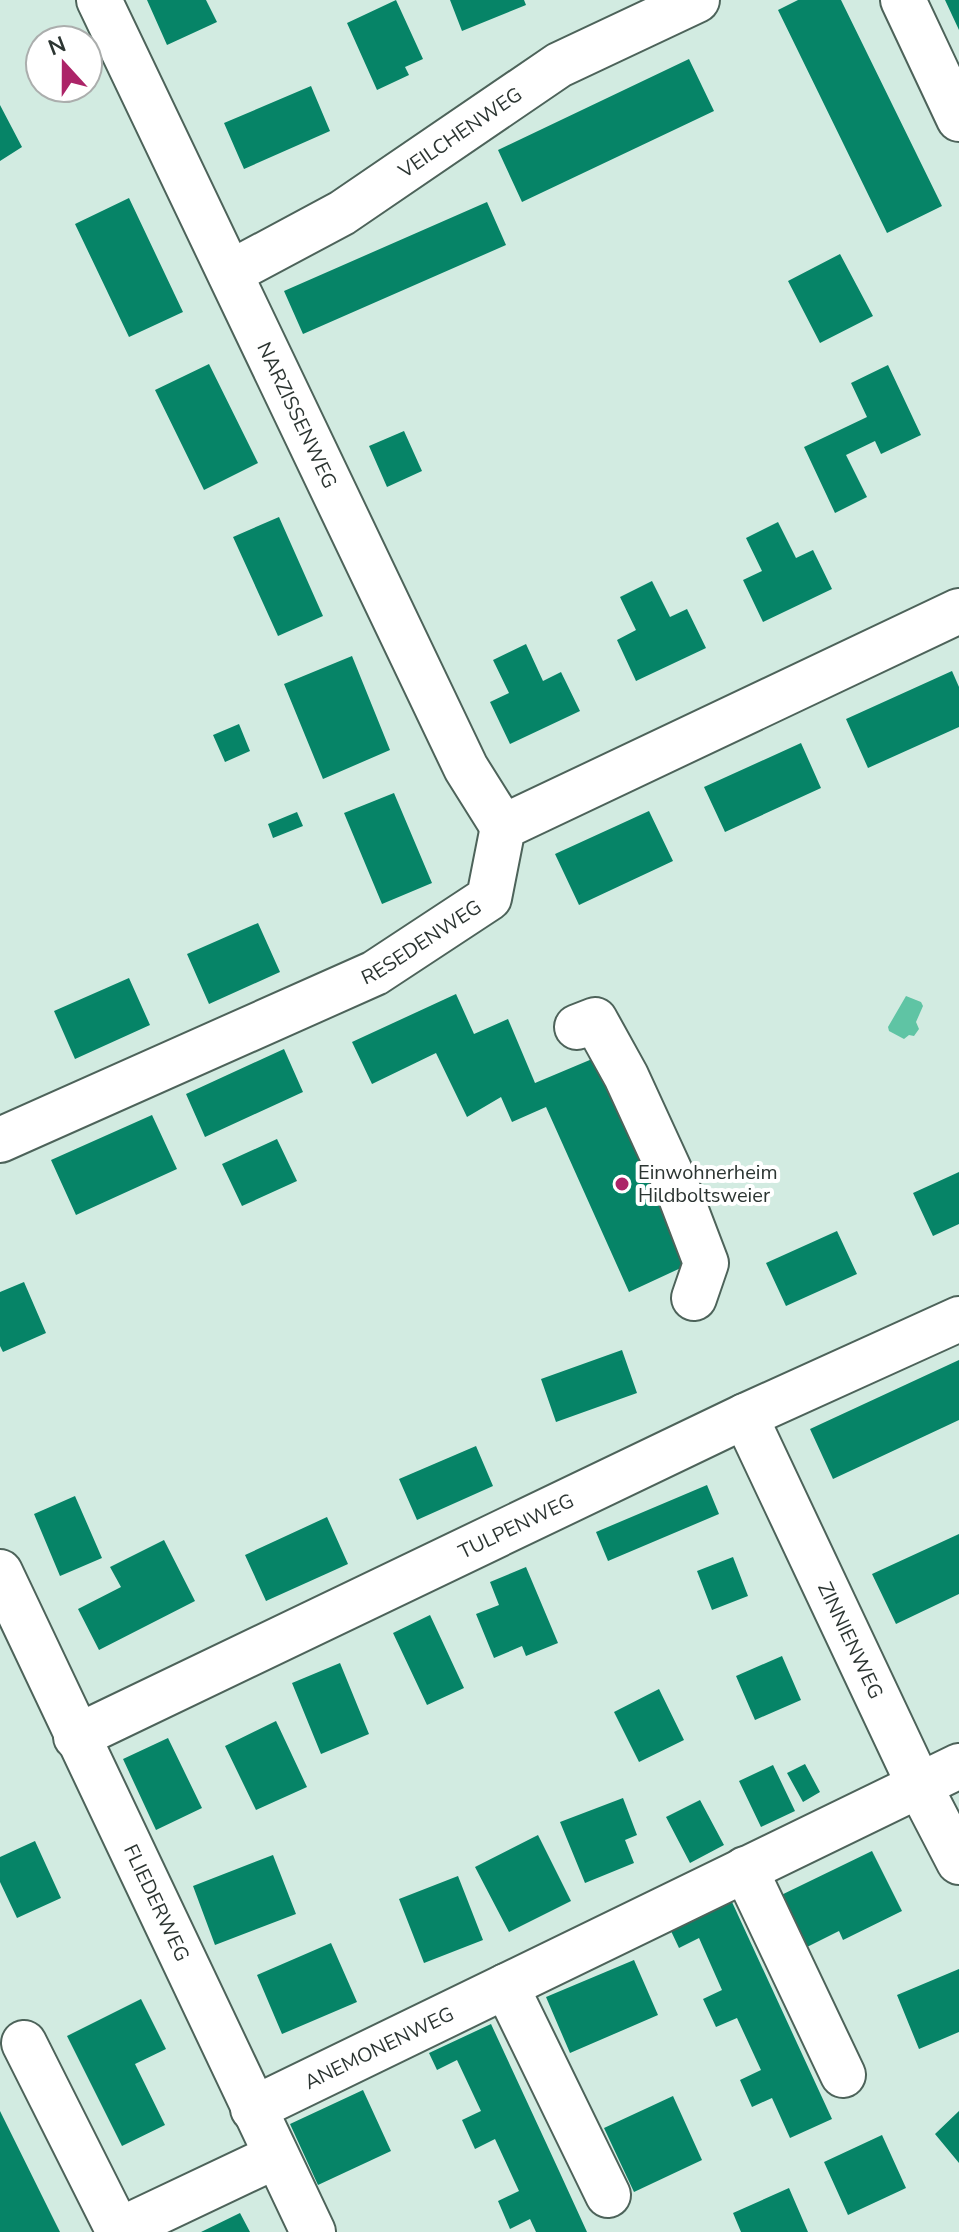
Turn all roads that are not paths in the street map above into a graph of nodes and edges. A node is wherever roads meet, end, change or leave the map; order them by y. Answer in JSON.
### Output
{"nodes":[{"id":1,"x":99,"y":0,"type":"edge"},
{"id":2,"x":697,"y":0,"type":"edge"},
{"id":3,"x":903,"y":0,"type":"edge"},
{"id":4,"x":959,"y":119,"type":"edge"},
{"id":5,"x":230,"y":273,"type":"junction"},
{"id":6,"x":959,"y":611,"type":"edge"},
{"id":7,"x":503,"y":827,"type":"junction"},
{"id":8,"x":577,"y":1027,"type":"dead end"},
{"id":9,"x":0,"y":1140,"type":"edge"},
{"id":10,"x":694,"y":1298,"type":"dead end"},
{"id":11,"x":959,"y":1319,"type":"edge"},
{"id":12,"x":745,"y":1416,"type":"junction"},
{"id":13,"x":0,"y":1572,"type":"edge"},
{"id":14,"x":76,"y":1737,"type":"junction"},
{"id":15,"x":959,"y":1766,"type":"edge"},
{"id":16,"x":919,"y":1785,"type":"junction"},
{"id":17,"x":959,"y":1862,"type":"edge"},
{"id":18,"x":745,"y":1869,"type":"junction"},
{"id":19,"x":506,"y":1986,"type":"junction"},
{"id":20,"x":24,"y":2043,"type":"dead end"},
{"id":21,"x":843,"y":2075,"type":"dead end"},
{"id":22,"x":253,"y":2109,"type":"junction"},
{"id":23,"x":276,"y":2156,"type":"junction"},
{"id":24,"x":608,"y":2195,"type":"dead end"},
{"id":25,"x":119,"y":2231,"type":"edge"},
{"id":26,"x":313,"y":2232,"type":"edge"}],
"edges":[{"from":1,"to":5,"type":"street","name":"NARZISSENWEG"},
{"from":2,"to":5,"type":"street","name":"VEILCHENWEG"},
{"from":3,"to":4,"type":"street"},
{"from":5,"to":7,"type":"street","name":"NARZISSENWEG"},
{"from":6,"to":7,"type":"street"},
{"from":7,"to":9,"type":"street","name":"RESEDENWEG"},
{"from":8,"to":10,"type":"street"},
{"from":11,"to":12,"type":"street","name":"TULPENWEG"},
{"from":12,"to":14,"type":"street","name":"TULPENWEG"},
{"from":12,"to":16,"type":"street","name":"ZINNIENWEG"},
{"from":13,"to":14,"type":"street","name":"FLIEDERWEG"},
{"from":14,"to":22,"type":"street","name":"FLIEDERWEG"},
{"from":15,"to":16,"type":"street","name":"ANEMONENWEG"},
{"from":16,"to":17,"type":"street","name":"ZINNIENWEG"},
{"from":16,"to":18,"type":"street","name":"ANEMONENWEG"},
{"from":18,"to":19,"type":"street","name":"ANEMONENWEG"},
{"from":18,"to":21,"type":"street"},
{"from":19,"to":22,"type":"street","name":"ANEMONENWEG"},
{"from":19,"to":24,"type":"street"},
{"from":20,"to":25,"type":"street"},
{"from":22,"to":23,"type":"street","name":"FLIEDERWEG"},
{"from":23,"to":25,"type":"street"},
{"from":23,"to":26,"type":"street","name":"FLIEDERWEG"}]}
